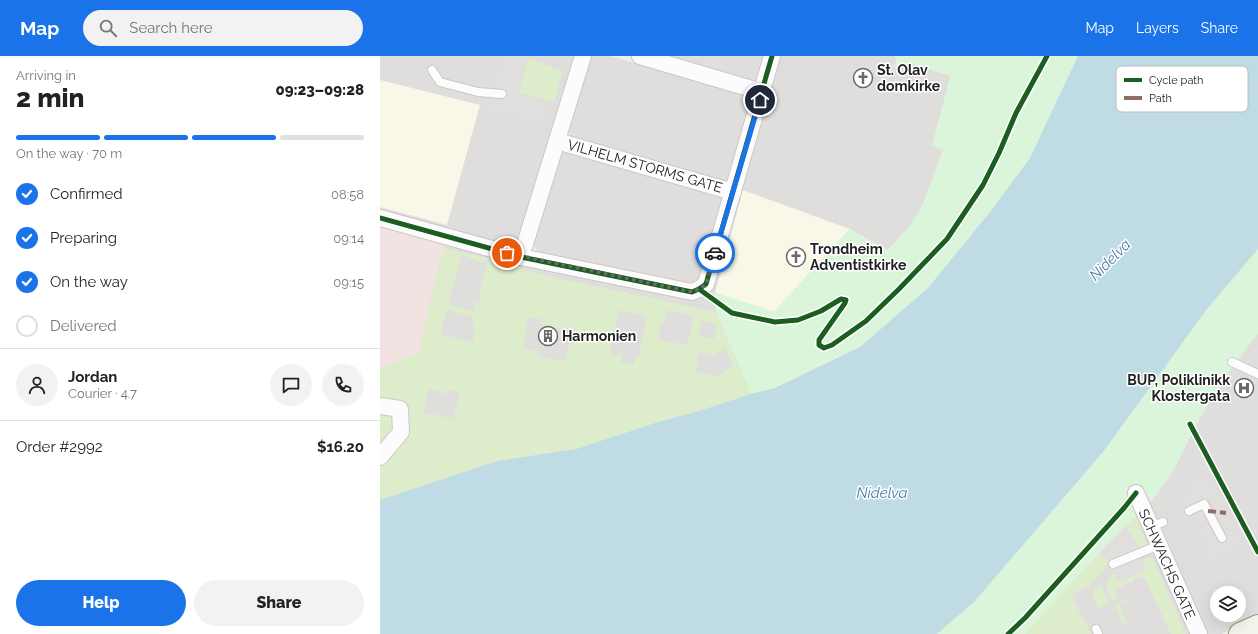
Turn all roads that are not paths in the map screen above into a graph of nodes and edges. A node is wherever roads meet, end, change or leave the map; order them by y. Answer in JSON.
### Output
{"nodes":[{"id":1,"x":583,"y":56,"type":"edge"},
{"id":2,"x":640,"y":56,"type":"edge"},
{"id":3,"x":772,"y":56,"type":"edge"},
{"id":4,"x":432,"y":70,"type":"dead end"},
{"id":5,"x":762,"y":92,"type":"junction"},
{"id":6,"x":502,"y":94,"type":"dead end"},
{"id":7,"x":557,"y":141,"type":"junction"},
{"id":8,"x":732,"y":192,"type":"junction"},
{"id":9,"x":380,"y":218,"type":"edge"},
{"id":10,"x":521,"y":257,"type":"junction"},
{"id":11,"x":1232,"y":362,"type":"dead end"},
{"id":12,"x":1258,"y":374,"type":"edge"},
{"id":13,"x":380,"y":406,"type":"edge"},
{"id":14,"x":380,"y":457,"type":"edge"},
{"id":15,"x":1136,"y":493,"type":"dead end"},
{"id":16,"x":1189,"y":511,"type":"dead end"},
{"id":17,"x":1222,"y":538,"type":"dead end"},
{"id":18,"x":1160,"y":545,"type":"junction"},
{"id":19,"x":1113,"y":564,"type":"dead end"},
{"id":20,"x":1258,"y":626,"type":"edge"},
{"id":21,"x":1199,"y":634,"type":"edge"},
{"id":22,"x":1240,"y":634,"type":"edge"}],
"edges":[{"from":1,"to":7,"type":"street"},
{"from":2,"to":5,"type":"street"},
{"from":3,"to":5,"type":"street"},
{"from":4,"to":6,"type":"lane"},
{"from":5,"to":8,"type":"street"},
{"from":7,"to":8,"type":"street","name":"VILHELM STORMS GATE"},
{"from":7,"to":10,"type":"street"},
{"from":8,"to":10,"type":"street"},
{"from":9,"to":10,"type":"street"},
{"from":11,"to":12,"type":"lane"},
{"from":13,"to":14,"type":"street"},
{"from":15,"to":18,"type":"street","name":"SCHWACHS GATE"},
{"from":16,"to":17,"type":"lane"},
{"from":18,"to":19,"type":"lane"},
{"from":18,"to":21,"type":"street","name":"SCHWACHS GATE"},
{"from":20,"to":22,"type":"street"}]}
